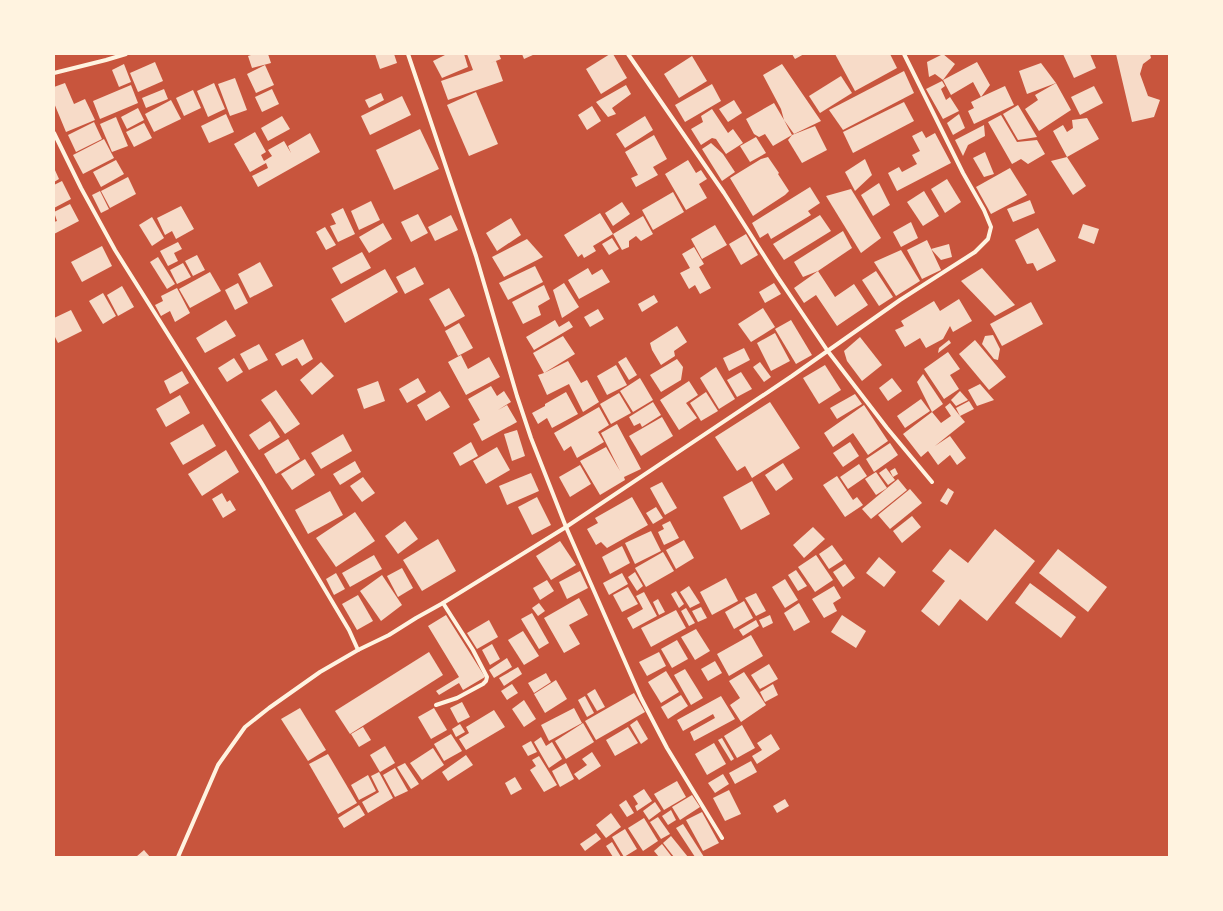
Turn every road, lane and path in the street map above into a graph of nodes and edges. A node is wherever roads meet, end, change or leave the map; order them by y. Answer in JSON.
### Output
{"nodes":[{"id":1,"x":126,"y":54,"type":"edge"},
{"id":2,"x":408,"y":54,"type":"edge"},
{"id":3,"x":628,"y":54,"type":"edge"},
{"id":4,"x":904,"y":54,"type":"edge"},
{"id":5,"x":54,"y":73,"type":"edge"},
{"id":6,"x":54,"y":133,"type":"edge"},
{"id":7,"x":827,"y":350,"type":"junction"},
{"id":8,"x":932,"y":482,"type":"dead end"},
{"id":9,"x":566,"y":527,"type":"junction"},
{"id":10,"x":443,"y":604,"type":"junction"},
{"id":11,"x":358,"y":650,"type":"junction"},
{"id":12,"x":436,"y":704,"type":"dead end"},
{"id":13,"x":722,"y":838,"type":"dead end"},
{"id":14,"x":178,"y":857,"type":"edge"}],
"edges":[{"from":1,"to":5,"type":"street"},
{"from":2,"to":9,"type":"street"},
{"from":3,"to":7,"type":"street"},
{"from":4,"to":7,"type":"street"},
{"from":6,"to":11,"type":"street"},
{"from":7,"to":8,"type":"street"},
{"from":7,"to":9,"type":"street"},
{"from":9,"to":10,"type":"street"},
{"from":9,"to":13,"type":"street"},
{"from":10,"to":11,"type":"street"},
{"from":10,"to":12,"type":"street"},
{"from":11,"to":14,"type":"street"}]}
